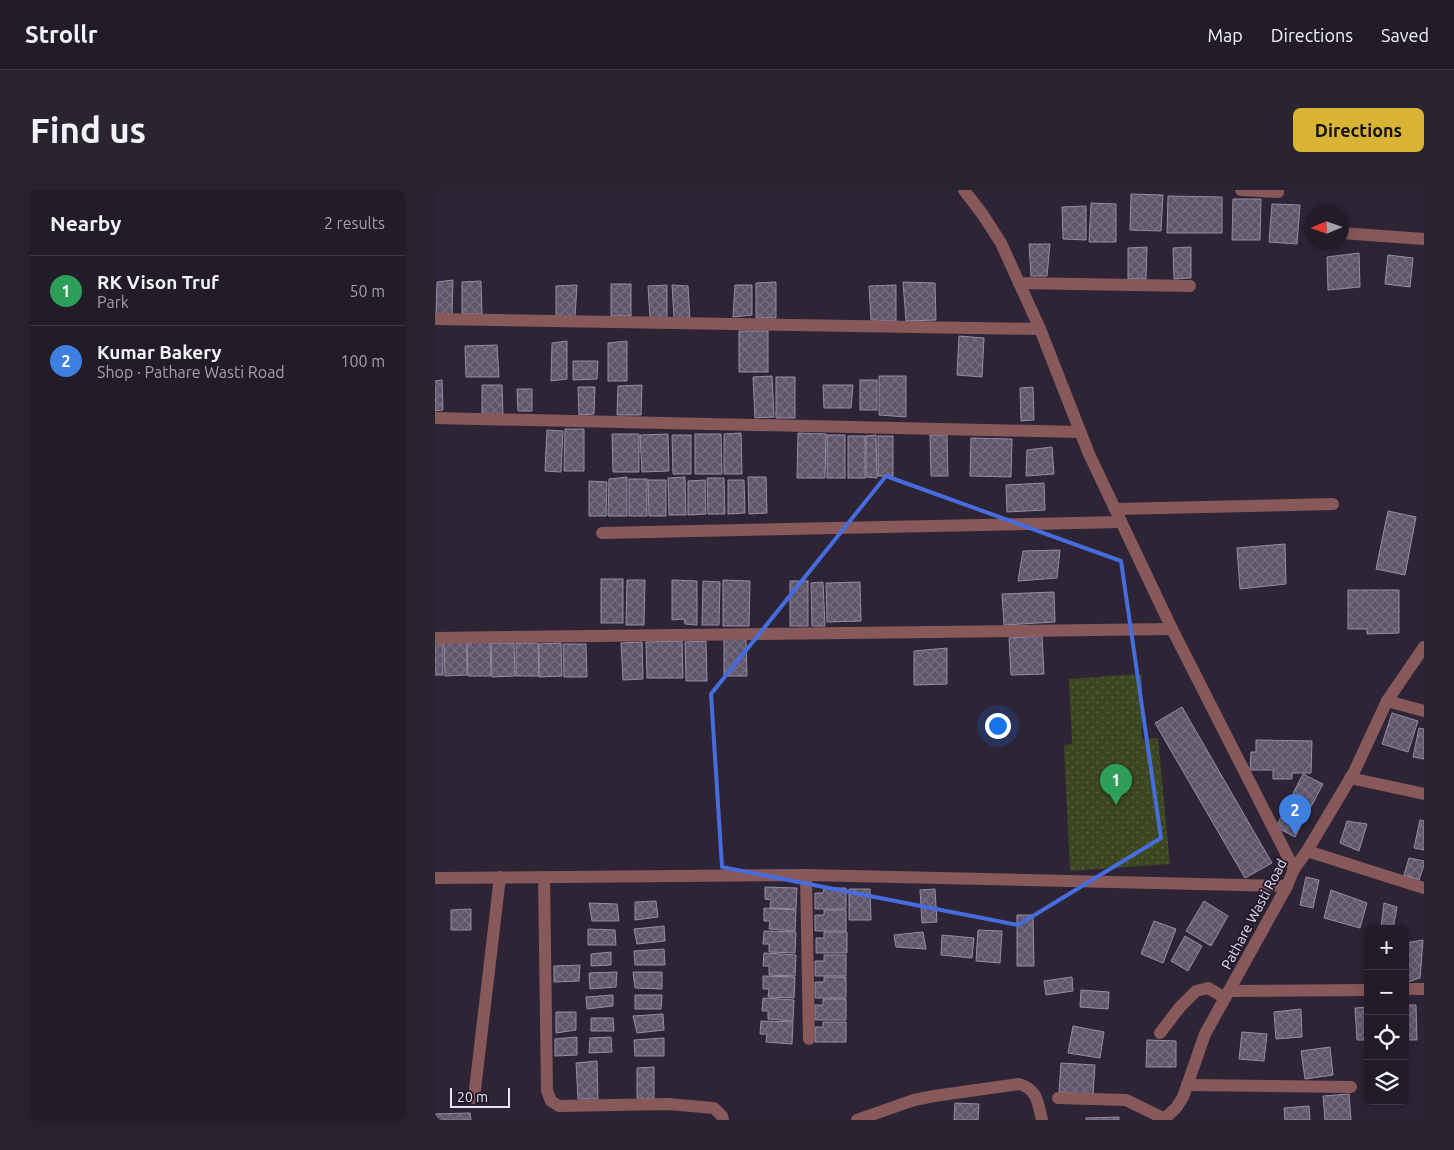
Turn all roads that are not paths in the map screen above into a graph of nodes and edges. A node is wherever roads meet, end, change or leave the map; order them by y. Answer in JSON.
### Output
{"nodes":[{"id":1,"x":964,"y":190,"type":"edge"},
{"id":2,"x":1241,"y":190,"type":"edge"},
{"id":3,"x":1278,"y":192,"type":"dead end"},
{"id":4,"x":1349,"y":234,"type":"edge"},
{"id":5,"x":1424,"y":239,"type":"edge"},
{"id":6,"x":1019,"y":283,"type":"junction"},
{"id":7,"x":1190,"y":286,"type":"dead end"},
{"id":8,"x":435,"y":319,"type":"edge"},
{"id":9,"x":1040,"y":329,"type":"junction"},
{"id":10,"x":435,"y":418,"type":"edge"},
{"id":11,"x":1080,"y":432,"type":"junction"},
{"id":12,"x":1333,"y":504,"type":"dead end"},
{"id":13,"x":1115,"y":509,"type":"junction"},
{"id":14,"x":1121,"y":522,"type":"junction"},
{"id":15,"x":602,"y":533,"type":"dead end"},
{"id":16,"x":1172,"y":630,"type":"junction"},
{"id":17,"x":435,"y":638,"type":"edge"},
{"id":18,"x":1424,"y":647,"type":"edge"},
{"id":19,"x":1387,"y":701,"type":"junction"},
{"id":20,"x":1424,"y":711,"type":"edge"},
{"id":21,"x":1351,"y":778,"type":"junction"},
{"id":22,"x":1424,"y":794,"type":"edge"},
{"id":23,"x":1307,"y":851,"type":"junction"},
{"id":24,"x":1294,"y":869,"type":"junction"},
{"id":25,"x":806,"y":875,"type":"junction"},
{"id":26,"x":500,"y":877,"type":"junction"},
{"id":27,"x":544,"y":877,"type":"junction"},
{"id":28,"x":435,"y":878,"type":"edge"},
{"id":29,"x":1287,"y":886,"type":"junction"},
{"id":30,"x":1424,"y":888,"type":"edge"},
{"id":31,"x":1409,"y":989,"type":"edge"},
{"id":32,"x":1424,"y":989,"type":"edge"},
{"id":33,"x":1364,"y":990,"type":"edge"},
{"id":34,"x":1227,"y":994,"type":"junction"},
{"id":35,"x":1160,"y":1033,"type":"dead end"},
{"id":36,"x":809,"y":1039,"type":"dead end"},
{"id":37,"x":1187,"y":1085,"type":"junction"},
{"id":38,"x":1351,"y":1088,"type":"dead end"},
{"id":39,"x":473,"y":1098,"type":"dead end"},
{"id":40,"x":1059,"y":1098,"type":"dead end"},
{"id":41,"x":723,"y":1120,"type":"edge"},
{"id":42,"x":857,"y":1120,"type":"edge"},
{"id":43,"x":1042,"y":1120,"type":"edge"},
{"id":44,"x":1165,"y":1120,"type":"edge"}],
"edges":[{"from":1,"to":6,"type":"street"},
{"from":2,"to":3,"type":"street"},
{"from":4,"to":5,"type":"street"},
{"from":6,"to":7,"type":"street"},
{"from":6,"to":9,"type":"street"},
{"from":8,"to":9,"type":"street"},
{"from":9,"to":11,"type":"street"},
{"from":10,"to":11,"type":"street"},
{"from":11,"to":13,"type":"street"},
{"from":12,"to":13,"type":"street"},
{"from":13,"to":14,"type":"street"},
{"from":14,"to":15,"type":"street"},
{"from":14,"to":16,"type":"street"},
{"from":16,"to":17,"type":"street"},
{"from":16,"to":24,"type":"street"},
{"from":18,"to":19,"type":"street","name":"Pathare Wasti Road"},
{"from":19,"to":20,"type":"street"},
{"from":19,"to":21,"type":"street","name":"Pathare Wasti Road"},
{"from":21,"to":22,"type":"street"},
{"from":21,"to":23,"type":"street","name":"Pathare Wasti Road"},
{"from":23,"to":24,"type":"street","name":"Pathare Wasti Road"},
{"from":23,"to":30,"type":"street"},
{"from":24,"to":29,"type":"street","name":"Pathare Wasti Road"},
{"from":25,"to":27,"type":"street"},
{"from":25,"to":29,"type":"street"},
{"from":25,"to":36,"type":"street"},
{"from":26,"to":27,"type":"street"},
{"from":26,"to":28,"type":"street"},
{"from":26,"to":39,"type":"street"},
{"from":27,"to":41,"type":"street"},
{"from":29,"to":34,"type":"street","name":"Pathare Wasti Road"},
{"from":31,"to":32,"type":"street"},
{"from":33,"to":34,"type":"street"},
{"from":34,"to":35,"type":"street"},
{"from":34,"to":37,"type":"street","name":"Pathare Wasti Road"},
{"from":37,"to":38,"type":"street"},
{"from":37,"to":44,"type":"street","name":"Pathare Wasti Road"},
{"from":40,"to":44,"type":"street"},
{"from":42,"to":43,"type":"street"}]}
